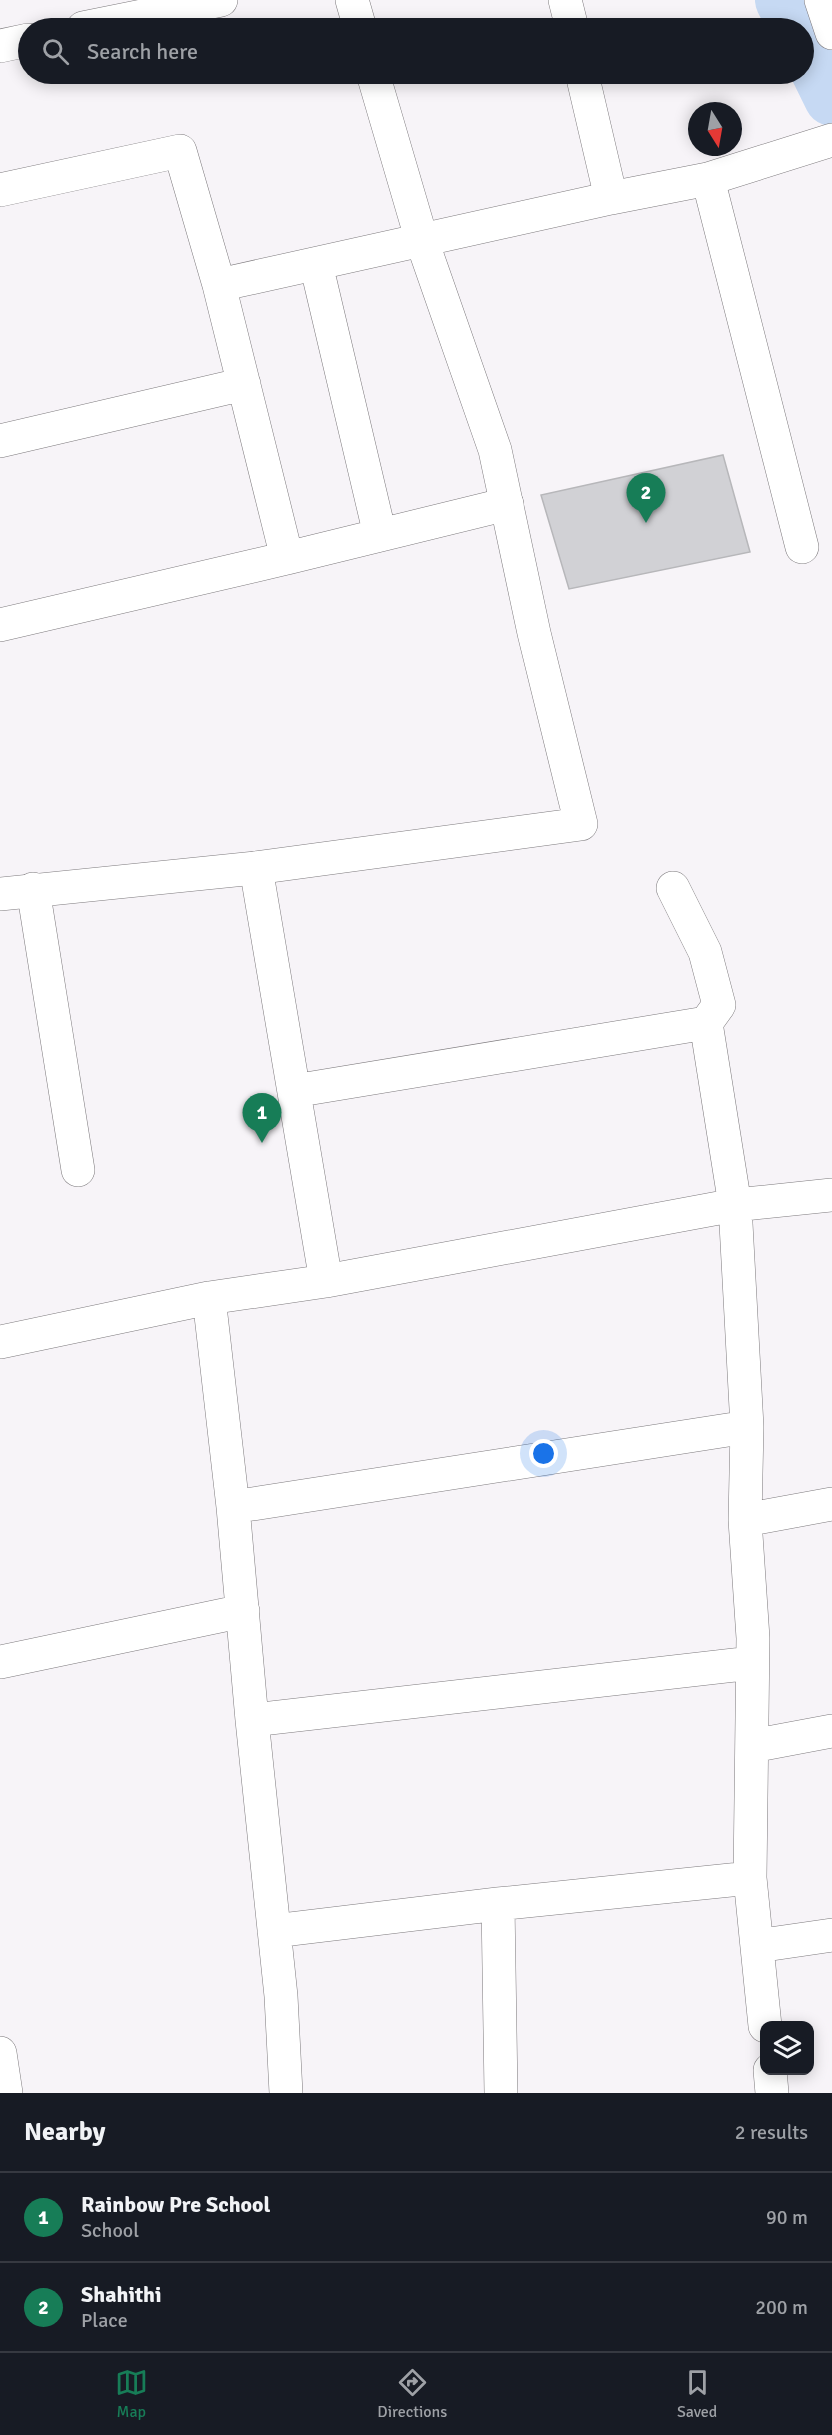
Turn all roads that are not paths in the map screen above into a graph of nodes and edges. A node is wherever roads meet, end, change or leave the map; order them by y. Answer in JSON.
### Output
{"nodes":[{"id":1,"x":221,"y":0,"type":"edge"},
{"id":2,"x":352,"y":0,"type":"edge"},
{"id":3,"x":565,"y":0,"type":"edge"},
{"id":4,"x":822,"y":0,"type":"edge"},
{"id":5,"x":133,"y":18,"type":"edge"},
{"id":6,"x":357,"y":18,"type":"edge"},
{"id":7,"x":570,"y":18,"type":"edge"},
{"id":8,"x":832,"y":33,"type":"edge"},
{"id":9,"x":18,"y":42,"type":"edge"},
{"id":10,"x":0,"y":46,"type":"edge"},
{"id":11,"x":376,"y":84,"type":"edge"},
{"id":12,"x":584,"y":84,"type":"edge"},
{"id":13,"x":829,"y":141,"type":"edge"},
{"id":14,"x":708,"y":179,"type":"junction"},
{"id":15,"x":0,"y":190,"type":"edge"},
{"id":16,"x":611,"y":198,"type":"junction"},
{"id":17,"x":422,"y":241,"type":"junction"},
{"id":18,"x":316,"y":264,"type":"junction"},
{"id":19,"x":219,"y":285,"type":"junction"},
{"id":20,"x":244,"y":384,"type":"junction"},
{"id":21,"x":0,"y":441,"type":"edge"},
{"id":22,"x":507,"y":504,"type":"junction"},
{"id":23,"x":381,"y":535,"type":"junction"},
{"id":24,"x":802,"y":547,"type":"dead end"},
{"id":25,"x":287,"y":558,"type":"junction"},
{"id":26,"x":0,"y":625,"type":"edge"},
{"id":27,"x":256,"y":868,"type":"junction"},
{"id":28,"x":673,"y":888,"type":"dead end"},
{"id":29,"x":33,"y":889,"type":"junction"},
{"id":30,"x":0,"y":894,"type":"edge"},
{"id":31,"x":706,"y":1023,"type":"junction"},
{"id":32,"x":294,"y":1092,"type":"junction"},
{"id":33,"x":78,"y":1170,"type":"dead end"},
{"id":34,"x":832,"y":1195,"type":"edge"},
{"id":35,"x":735,"y":1205,"type":"junction"},
{"id":36,"x":326,"y":1281,"type":"junction"},
{"id":37,"x":208,"y":1298,"type":"junction"},
{"id":38,"x":0,"y":1342,"type":"edge"},
{"id":39,"x":747,"y":1427,"type":"junction"},
{"id":40,"x":832,"y":1504,"type":"edge"},
{"id":41,"x":233,"y":1508,"type":"junction"},
{"id":42,"x":745,"y":1520,"type":"junction"},
{"id":43,"x":243,"y":1611,"type":"junction"},
{"id":44,"x":0,"y":1662,"type":"edge"},
{"id":45,"x":752,"y":1663,"type":"junction"},
{"id":46,"x":252,"y":1720,"type":"junction"},
{"id":47,"x":832,"y":1731,"type":"edge"},
{"id":48,"x":752,"y":1746,"type":"junction"},
{"id":49,"x":750,"y":1878,"type":"junction"},
{"id":50,"x":498,"y":1904,"type":"junction"},
{"id":51,"x":274,"y":1931,"type":"junction"},
{"id":52,"x":832,"y":1935,"type":"edge"},
{"id":53,"x":757,"y":1946,"type":"junction"},
{"id":54,"x":765,"y":2021,"type":"edge"},
{"id":55,"x":0,"y":2053,"type":"edge"},
{"id":56,"x":770,"y":2075,"type":"edge"},
{"id":57,"x":6,"y":2093,"type":"edge"},
{"id":58,"x":286,"y":2093,"type":"edge"},
{"id":59,"x":501,"y":2093,"type":"edge"},
{"id":60,"x":772,"y":2093,"type":"edge"}],
"edges":[{"from":1,"to":5,"type":"street"},
{"from":2,"to":6,"type":"street"},
{"from":3,"to":7,"type":"street"},
{"from":4,"to":8,"type":"street"},
{"from":9,"to":10,"type":"street"},
{"from":11,"to":17,"type":"street"},
{"from":12,"to":16,"type":"street"},
{"from":13,"to":14,"type":"street"},
{"from":14,"to":16,"type":"street"},
{"from":14,"to":24,"type":"street"},
{"from":15,"to":19,"type":"street"},
{"from":16,"to":17,"type":"street"},
{"from":17,"to":18,"type":"street"},
{"from":17,"to":22,"type":"street"},
{"from":18,"to":19,"type":"street"},
{"from":18,"to":23,"type":"street"},
{"from":19,"to":20,"type":"street"},
{"from":20,"to":21,"type":"street"},
{"from":20,"to":25,"type":"street"},
{"from":22,"to":23,"type":"street"},
{"from":22,"to":27,"type":"street"},
{"from":23,"to":25,"type":"street"},
{"from":25,"to":26,"type":"street"},
{"from":27,"to":29,"type":"street"},
{"from":27,"to":32,"type":"street"},
{"from":28,"to":31,"type":"street"},
{"from":29,"to":30,"type":"street"},
{"from":29,"to":33,"type":"street"},
{"from":31,"to":32,"type":"street"},
{"from":31,"to":35,"type":"street"},
{"from":32,"to":36,"type":"street"},
{"from":34,"to":35,"type":"street"},
{"from":35,"to":36,"type":"street"},
{"from":35,"to":39,"type":"street"},
{"from":36,"to":37,"type":"street"},
{"from":37,"to":38,"type":"street"},
{"from":37,"to":41,"type":"street"},
{"from":39,"to":41,"type":"street"},
{"from":39,"to":42,"type":"street"},
{"from":40,"to":42,"type":"street"},
{"from":41,"to":43,"type":"street"},
{"from":42,"to":45,"type":"street"},
{"from":43,"to":44,"type":"street"},
{"from":43,"to":46,"type":"street"},
{"from":45,"to":46,"type":"street"},
{"from":45,"to":48,"type":"street"},
{"from":46,"to":51,"type":"street"},
{"from":47,"to":48,"type":"street"},
{"from":48,"to":49,"type":"street"},
{"from":49,"to":50,"type":"street"},
{"from":49,"to":53,"type":"street"},
{"from":50,"to":51,"type":"street"},
{"from":50,"to":59,"type":"street"},
{"from":51,"to":58,"type":"street"},
{"from":52,"to":53,"type":"street"},
{"from":53,"to":54,"type":"street"},
{"from":55,"to":57,"type":"street"},
{"from":56,"to":60,"type":"street"}]}
